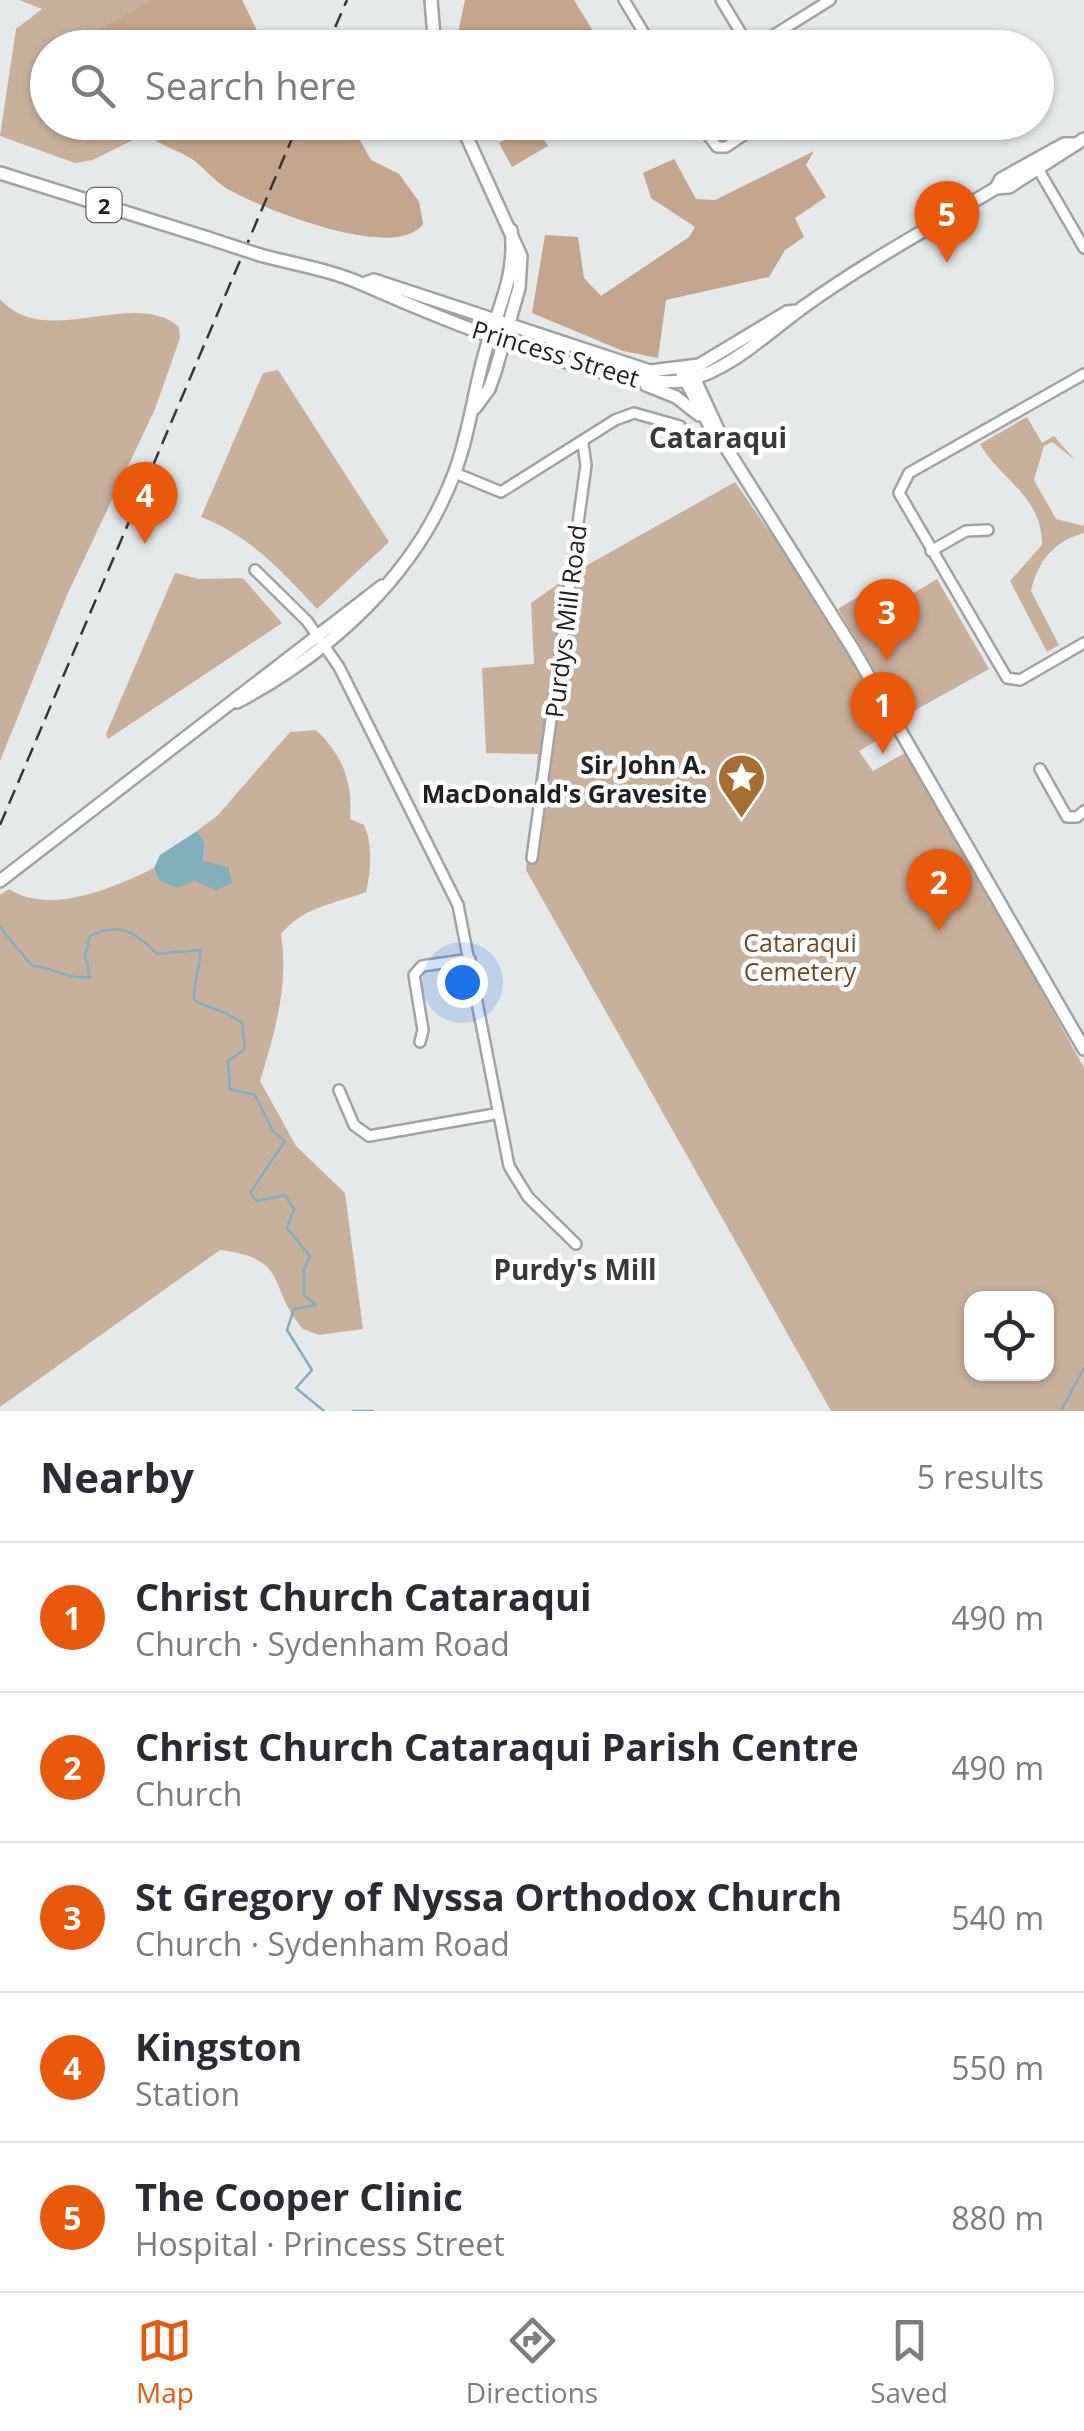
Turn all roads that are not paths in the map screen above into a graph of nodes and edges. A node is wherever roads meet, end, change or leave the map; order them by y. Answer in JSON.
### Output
{"nodes":[{"id":1,"x":432,"y":0,"type":"edge"},
{"id":2,"x":624,"y":0,"type":"edge"},
{"id":3,"x":721,"y":0,"type":"edge"},
{"id":4,"x":830,"y":0,"type":"edge"},
{"id":5,"x":434,"y":30,"type":"edge"},
{"id":6,"x":642,"y":30,"type":"edge"},
{"id":7,"x":740,"y":30,"type":"edge"},
{"id":8,"x":781,"y":30,"type":"edge"},
{"id":9,"x":468,"y":140,"type":"edge"},
{"id":10,"x":712,"y":140,"type":"edge"},
{"id":11,"x":736,"y":140,"type":"edge"},
{"id":12,"x":1080,"y":142,"type":"edge"},
{"id":13,"x":1036,"y":165,"type":"junction"},
{"id":14,"x":0,"y":173,"type":"edge"},
{"id":15,"x":1084,"y":248,"type":"edge"},
{"id":16,"x":362,"y":284,"type":"junction"},
{"id":17,"x":502,"y":322,"type":"junction"},
{"id":18,"x":491,"y":334,"type":"junction"},
{"id":19,"x":505,"y":338,"type":"junction"},
{"id":20,"x":687,"y":374,"type":"junction"},
{"id":21,"x":1084,"y":374,"type":"edge"},
{"id":22,"x":638,"y":382,"type":"junction"},
{"id":23,"x":476,"y":408,"type":"junction"},
{"id":24,"x":705,"y":419,"type":"junction"},
{"id":25,"x":680,"y":426,"type":"dead end"},
{"id":26,"x":721,"y":437,"type":"junction"},
{"id":27,"x":583,"y":444,"type":"junction"},
{"id":28,"x":455,"y":474,"type":"junction"},
{"id":29,"x":988,"y":530,"type":"dead end"},
{"id":30,"x":931,"y":551,"type":"junction"},
{"id":31,"x":255,"y":570,"type":"dead end"},
{"id":32,"x":321,"y":640,"type":"junction"},
{"id":33,"x":1084,"y":643,"type":"edge"},
{"id":34,"x":1040,"y":769,"type":"dead end"},
{"id":35,"x":1084,"y":811,"type":"edge"},
{"id":36,"x":532,"y":858,"type":"dead end"},
{"id":37,"x":0,"y":881,"type":"edge"},
{"id":38,"x":470,"y":959,"type":"junction"},
{"id":39,"x":420,"y":1042,"type":"dead end"},
{"id":40,"x":1083,"y":1045,"type":"edge"},
{"id":41,"x":338,"y":1090,"type":"dead end"},
{"id":42,"x":496,"y":1114,"type":"junction"},
{"id":43,"x":576,"y":1244,"type":"dead end"}],
"edges":[{"from":1,"to":5,"type":"main road"},
{"from":2,"to":6,"type":"street"},
{"from":3,"to":7,"type":"street"},
{"from":4,"to":8,"type":"street"},
{"from":9,"to":17,"type":"main road"},
{"from":10,"to":11,"type":"street"},
{"from":12,"to":13,"type":"main road","name":"Princess Street","number":"2"},
{"from":13,"to":15,"type":"street"},
{"from":13,"to":20,"type":"main road","name":"Princess Street","number":"2"},
{"from":14,"to":16,"type":"main road","name":"Princess Street","number":"2","bridge":true},
{"from":16,"to":17,"type":"main road","name":"Princess Street","number":"2"},
{"from":16,"to":18,"type":"main road","name":"Princess Street","number":"2"},
{"from":17,"to":18,"type":"main road"},
{"from":17,"to":19,"type":"main road"},
{"from":17,"to":20,"type":"main road","name":"Princess Street","number":"2"},
{"from":18,"to":19,"type":"main road","name":"Princess Street","number":"2"},
{"from":18,"to":23,"type":"main road"},
{"from":19,"to":22,"type":"main road","name":"Princess Street","number":"2"},
{"from":19,"to":23,"type":"main road"},
{"from":20,"to":22,"type":"main road","name":"Princess Street","number":"2"},
{"from":20,"to":24,"type":"main road"},
{"from":20,"to":26,"type":"main road"},
{"from":21,"to":30,"type":"street"},
{"from":22,"to":24,"type":"main road"},
{"from":23,"to":28,"type":"main road"},
{"from":24,"to":26,"type":"main road"},
{"from":25,"to":27,"type":"street"},
{"from":26,"to":40,"type":"main road"},
{"from":27,"to":28,"type":"street"},
{"from":27,"to":36,"type":"street","name":"Purdys Mill Road"},
{"from":28,"to":32,"type":"main road"},
{"from":29,"to":30,"type":"street"},
{"from":30,"to":33,"type":"street"},
{"from":31,"to":32,"type":"street"},
{"from":32,"to":37,"type":"main road"},
{"from":32,"to":38,"type":"street"},
{"from":34,"to":35,"type":"street"},
{"from":38,"to":39,"type":"street"},
{"from":38,"to":42,"type":"street"},
{"from":41,"to":42,"type":"street"},
{"from":42,"to":43,"type":"street"}]}
